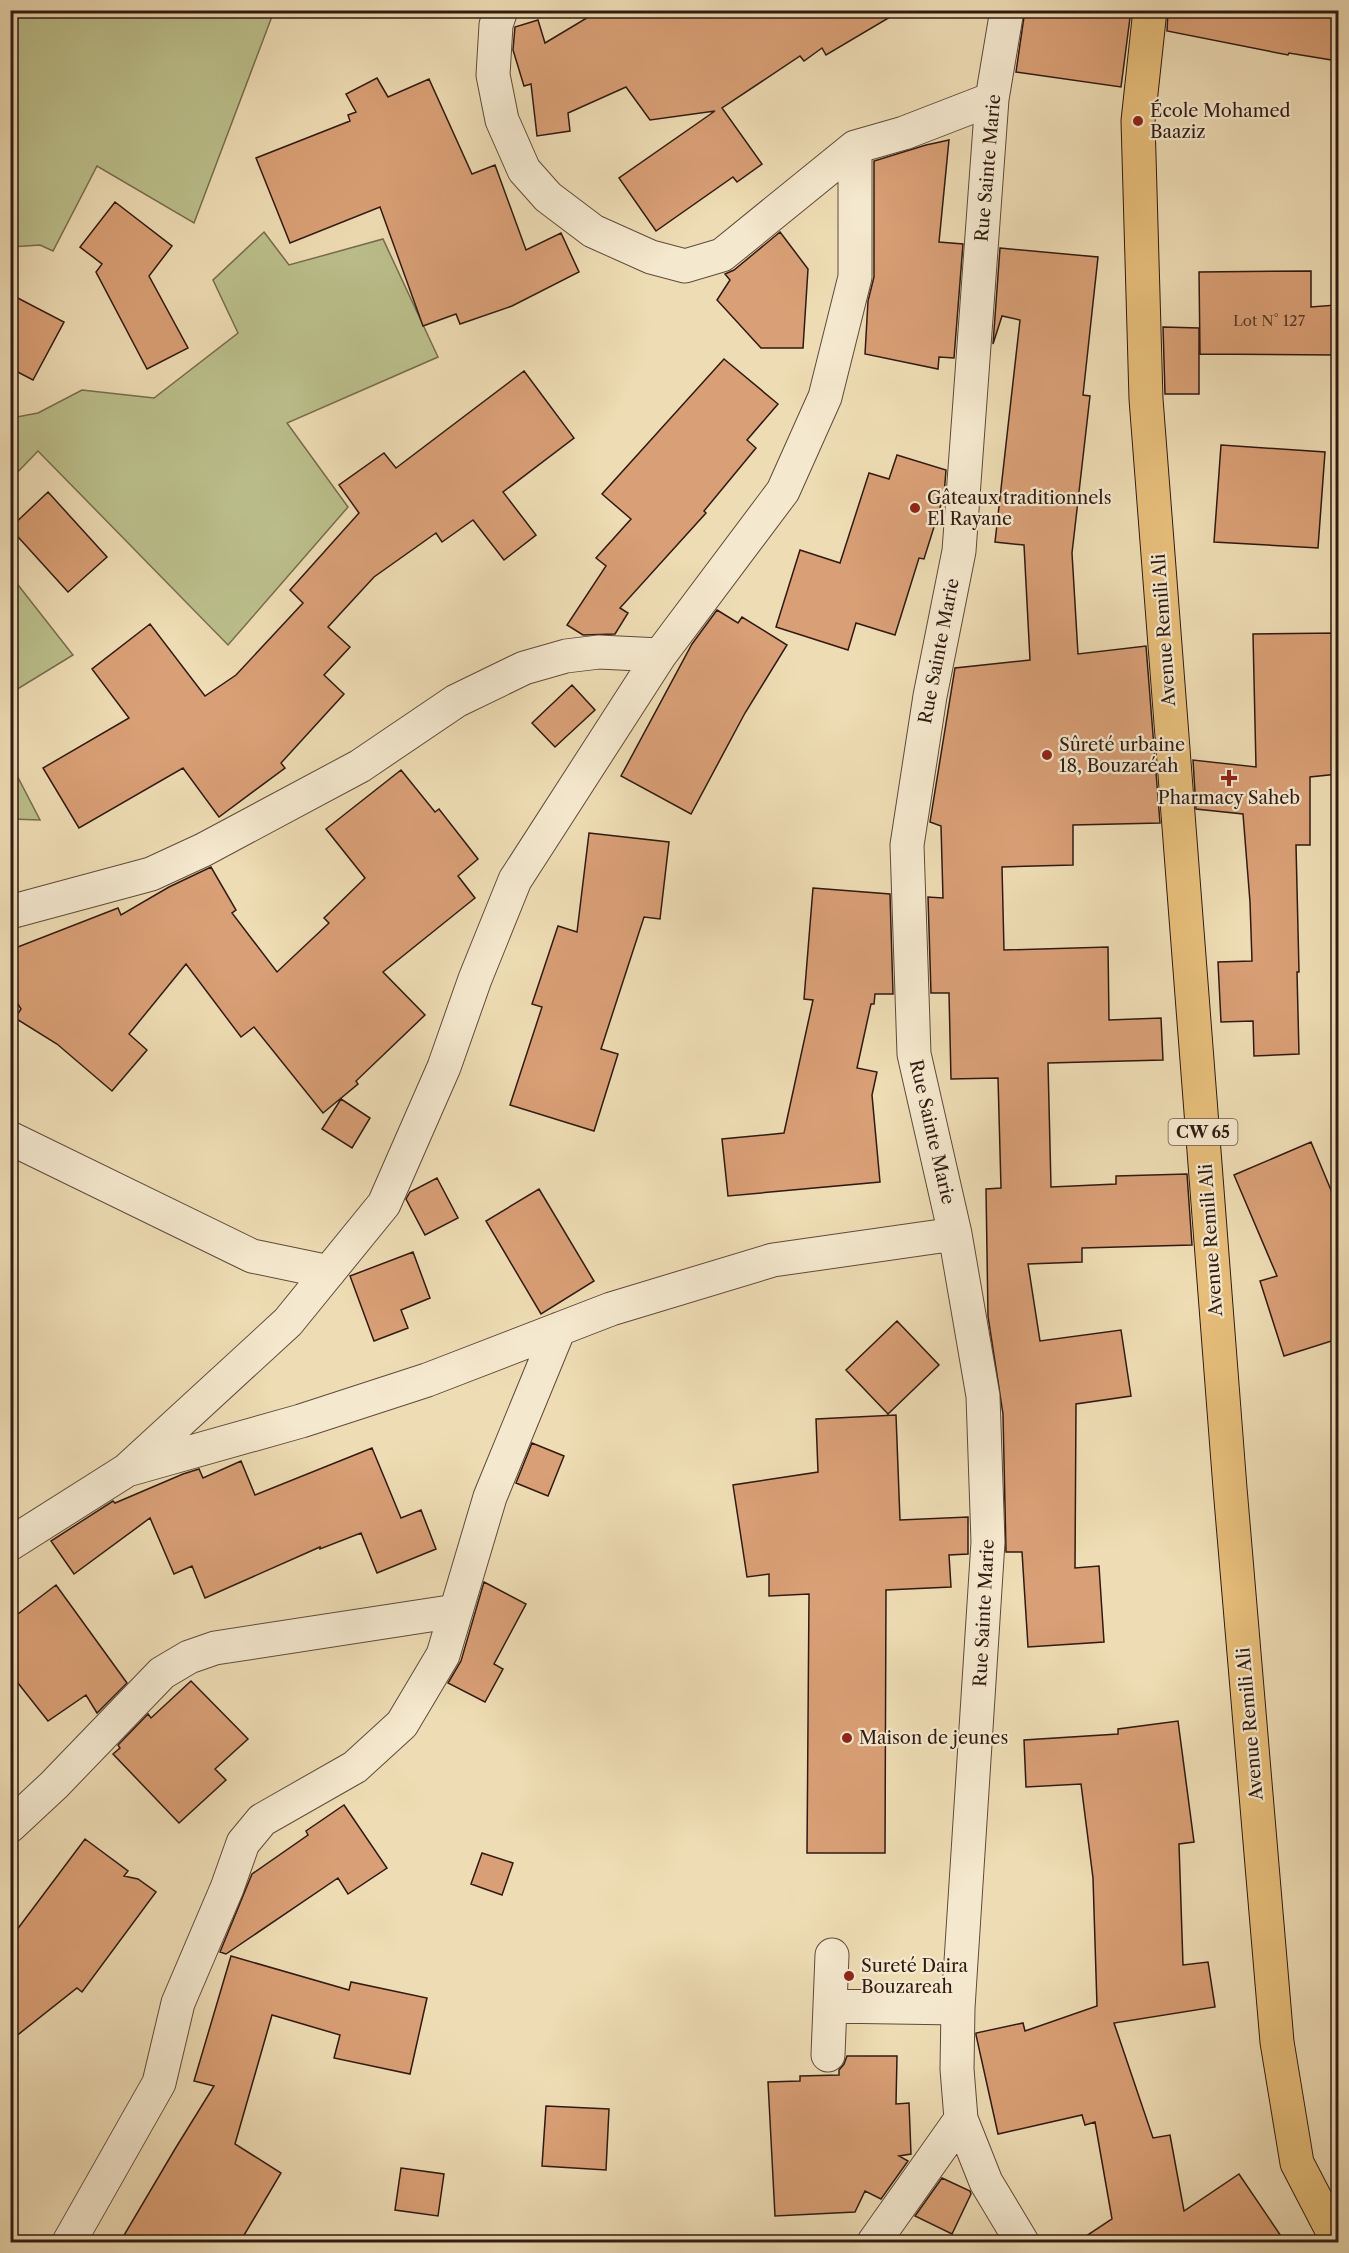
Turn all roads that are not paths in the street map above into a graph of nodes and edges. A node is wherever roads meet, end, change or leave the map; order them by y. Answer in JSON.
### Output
{"nodes":[{"id":1,"x":501,"y":10,"type":"edge"},
{"id":2,"x":1007,"y":10,"type":"edge"},
{"id":3,"x":1150,"y":10,"type":"edge"},
{"id":4,"x":992,"y":99,"type":"junction"},
{"id":5,"x":855,"y":147,"type":"junction"},
{"id":6,"x":660,"y":656,"type":"junction"},
{"id":7,"x":10,"y":912,"type":"edge"},
{"id":8,"x":10,"y":1138,"type":"edge"},
{"id":9,"x":955,"y":1234,"type":"junction"},
{"id":10,"x":329,"y":1272,"type":"junction"},
{"id":11,"x":559,"y":1329,"type":"junction"},
{"id":12,"x":127,"y":1470,"type":"junction"},
{"id":13,"x":10,"y":1544,"type":"edge"},
{"id":14,"x":456,"y":1611,"type":"junction"},
{"id":15,"x":10,"y":1826,"type":"edge"},
{"id":16,"x":832,"y":1955,"type":"dead end"},
{"id":17,"x":830,"y":2006,"type":"junction"},
{"id":18,"x":958,"y":2008,"type":"junction"},
{"id":19,"x":828,"y":2055,"type":"dead end"},
{"id":20,"x":961,"y":2119,"type":"junction"},
{"id":21,"x":69,"y":2242,"type":"edge"},
{"id":22,"x":874,"y":2242,"type":"edge"},
{"id":23,"x":1022,"y":2242,"type":"edge"},
{"id":24,"x":1338,"y":2242,"type":"edge"}],
"edges":[{"from":1,"to":5,"type":"street"},
{"from":2,"to":4,"type":"street","name":"Rue Sainte Marie"},
{"from":3,"to":24,"type":"main road","name":"Avenue Remili Ali","number":"CW 65"},
{"from":4,"to":5,"type":"street"},
{"from":4,"to":9,"type":"street","name":"Rue Sainte Marie"},
{"from":5,"to":6,"type":"street"},
{"from":6,"to":7,"type":"street"},
{"from":6,"to":10,"type":"street"},
{"from":8,"to":10,"type":"street"},
{"from":9,"to":11,"type":"street"},
{"from":9,"to":18,"type":"street","name":"Rue Sainte Marie"},
{"from":10,"to":12,"type":"street"},
{"from":11,"to":12,"type":"street"},
{"from":11,"to":14,"type":"street"},
{"from":12,"to":13,"type":"street"},
{"from":14,"to":15,"type":"street"},
{"from":14,"to":21,"type":"street"},
{"from":16,"to":17,"type":"street"},
{"from":17,"to":18,"type":"street"},
{"from":17,"to":19,"type":"street"},
{"from":18,"to":20,"type":"street","name":"Rue Sainte Marie"},
{"from":20,"to":22,"type":"street"},
{"from":20,"to":23,"type":"street","name":"Rue Sainte Marie"}]}
